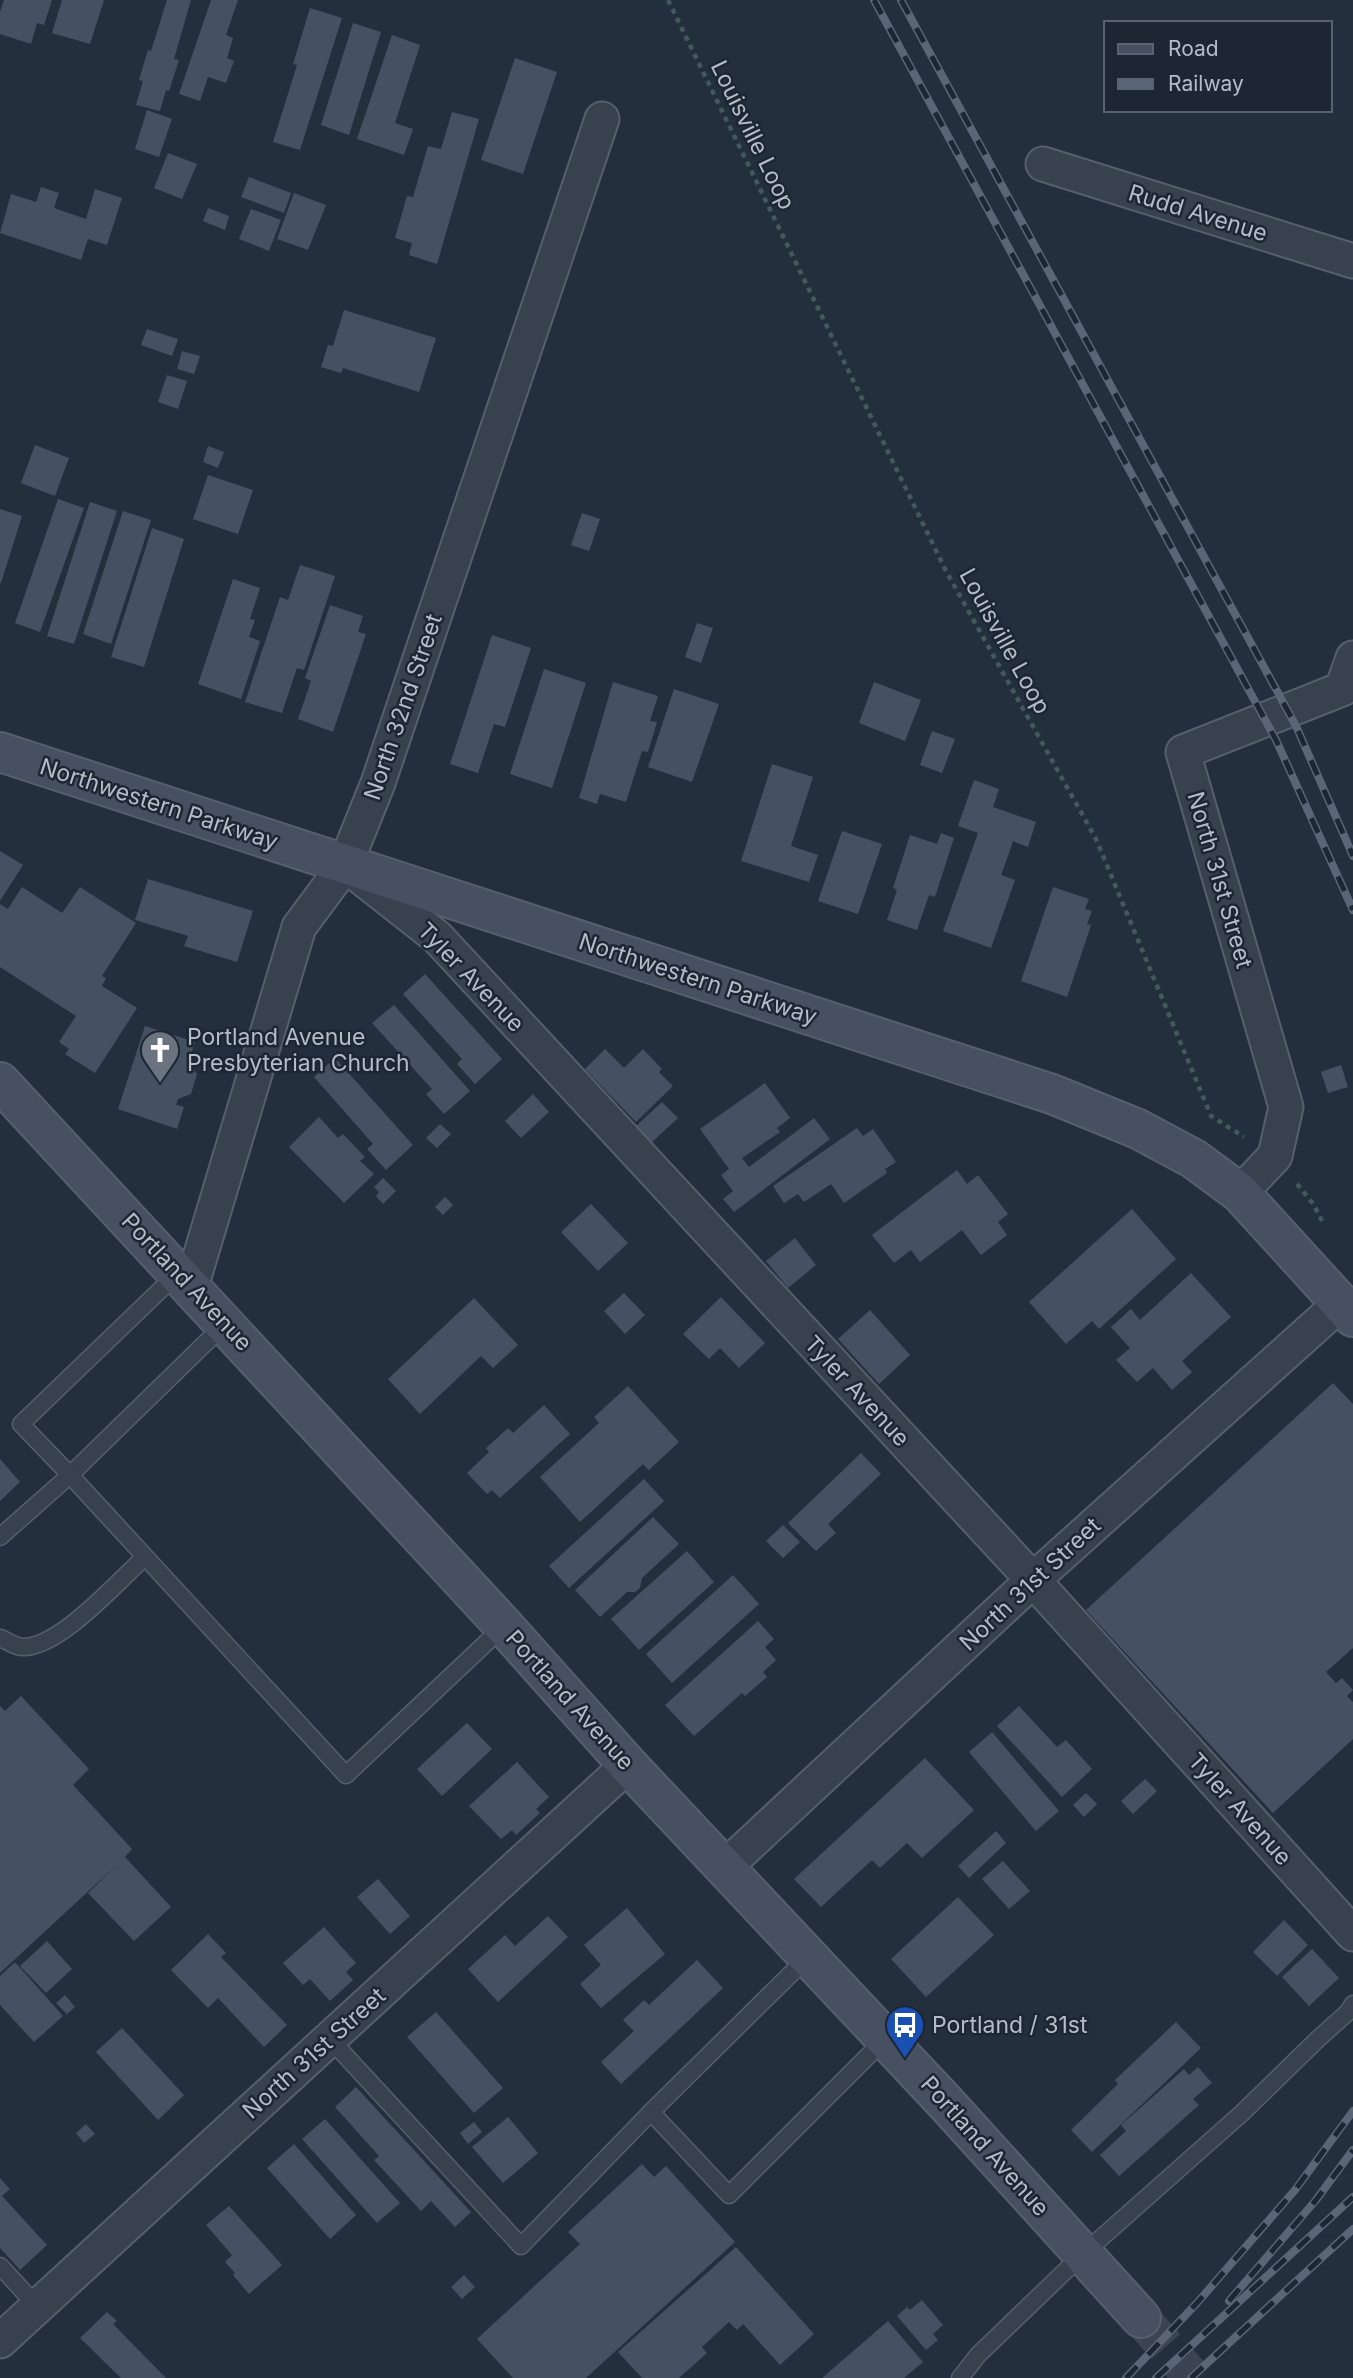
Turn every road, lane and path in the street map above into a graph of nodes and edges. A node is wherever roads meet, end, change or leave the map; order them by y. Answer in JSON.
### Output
{"nodes":[{"id":1,"x":668,"y":0,"type":"edge"},
{"id":2,"x":602,"y":120,"type":"dead end"},
{"id":3,"x":1043,"y":164,"type":"dead end"},
{"id":4,"x":1353,"y":261,"type":"edge"},
{"id":5,"x":1353,"y":657,"type":"edge"},
{"id":6,"x":1348,"y":691,"type":"edge"},
{"id":7,"x":0,"y":752,"type":"edge"},
{"id":8,"x":345,"y":865,"type":"junction"},
{"id":9,"x":0,"y":1082,"type":"edge"},
{"id":10,"x":1275,"y":1156,"type":"junction"},
{"id":11,"x":1240,"y":1193,"type":"junction"},
{"id":12,"x":1324,"y":1227,"type":"dead end"},
{"id":13,"x":185,"y":1280,"type":"junction"},
{"id":14,"x":1347,"y":1310,"type":"edge"},
{"id":15,"x":225,"y":1324,"type":"junction"},
{"id":16,"x":70,"y":1475,"type":"junction"},
{"id":17,"x":0,"y":1537,"type":"edge"},
{"id":18,"x":145,"y":1557,"type":"junction"},
{"id":19,"x":1032,"y":1580,"type":"junction"},
{"id":20,"x":504,"y":1626,"type":"junction"},
{"id":21,"x":0,"y":1638,"type":"edge"},
{"id":22,"x":628,"y":1765,"type":"junction"},
{"id":23,"x":724,"y":1868,"type":"junction"},
{"id":24,"x":1353,"y":1934,"type":"edge"},
{"id":25,"x":808,"y":1957,"type":"junction"},
{"id":26,"x":1353,"y":2004,"type":"edge"},
{"id":27,"x":330,"y":2039,"type":"junction"},
{"id":28,"x":885,"y":2039,"type":"junction"},
{"id":29,"x":651,"y":2112,"type":"junction"},
{"id":30,"x":1083,"y":2254,"type":"junction"},
{"id":31,"x":0,"y":2266,"type":"edge"},
{"id":32,"x":37,"y":2306,"type":"junction"},
{"id":33,"x":1141,"y":2318,"type":"tunnel mouth"},
{"id":34,"x":0,"y":2341,"type":"edge"},
{"id":35,"x":960,"y":2378,"type":"edge"}],
"edges":[{"from":1,"to":10,"type":"path","name":"Louisville Loop"},
{"from":2,"to":8,"type":"street","name":"North 32nd Street"},
{"from":3,"to":4,"type":"street","name":"Rudd Avenue"},
{"from":5,"to":6,"type":"street","name":"North 31st Street"},
{"from":6,"to":10,"type":"street","name":"North 31st Street"},
{"from":7,"to":8,"type":"street","name":"Northwestern Parkway"},
{"from":8,"to":11,"type":"street","name":"Northwestern Parkway"},
{"from":8,"to":13,"type":"street","name":"North 32nd Street"},
{"from":8,"to":19,"type":"street","name":"Tyler Avenue"},
{"from":9,"to":13,"type":"street","name":"Portland Avenue"},
{"from":10,"to":11,"type":"street"},
{"from":10,"to":12,"type":"path","name":"Louisville Loop"},
{"from":11,"to":14,"type":"street","name":"Northwestern Parkway"},
{"from":13,"to":15,"type":"street","name":"Portland Avenue"},
{"from":13,"to":16,"type":"lane"},
{"from":14,"to":19,"type":"street","name":"North 31st Street"},
{"from":15,"to":16,"type":"lane"},
{"from":15,"to":20,"type":"street","name":"Portland Avenue"},
{"from":16,"to":17,"type":"lane"},
{"from":16,"to":18,"type":"lane"},
{"from":18,"to":20,"type":"lane"},
{"from":18,"to":21,"type":"lane"},
{"from":19,"to":23,"type":"street","name":"North 31st Street"},
{"from":19,"to":24,"type":"street","name":"Tyler Avenue"},
{"from":20,"to":22,"type":"street","name":"Portland Avenue"},
{"from":22,"to":23,"type":"street","name":"Portland Avenue"},
{"from":22,"to":27,"type":"street","name":"North 31st Street"},
{"from":23,"to":25,"type":"street","name":"Portland Avenue"},
{"from":25,"to":28,"type":"street","name":"Portland Avenue"},
{"from":25,"to":29,"type":"lane"},
{"from":26,"to":30,"type":"lane"},
{"from":27,"to":29,"type":"lane"},
{"from":27,"to":32,"type":"street","name":"North 31st Street"},
{"from":28,"to":29,"type":"lane"},
{"from":28,"to":30,"type":"street","name":"Portland Avenue"},
{"from":30,"to":33,"type":"street","name":"Portland Avenue"},
{"from":30,"to":35,"type":"lane"},
{"from":31,"to":32,"type":"lane"},
{"from":32,"to":34,"type":"street","name":"North 31st Street"}]}
